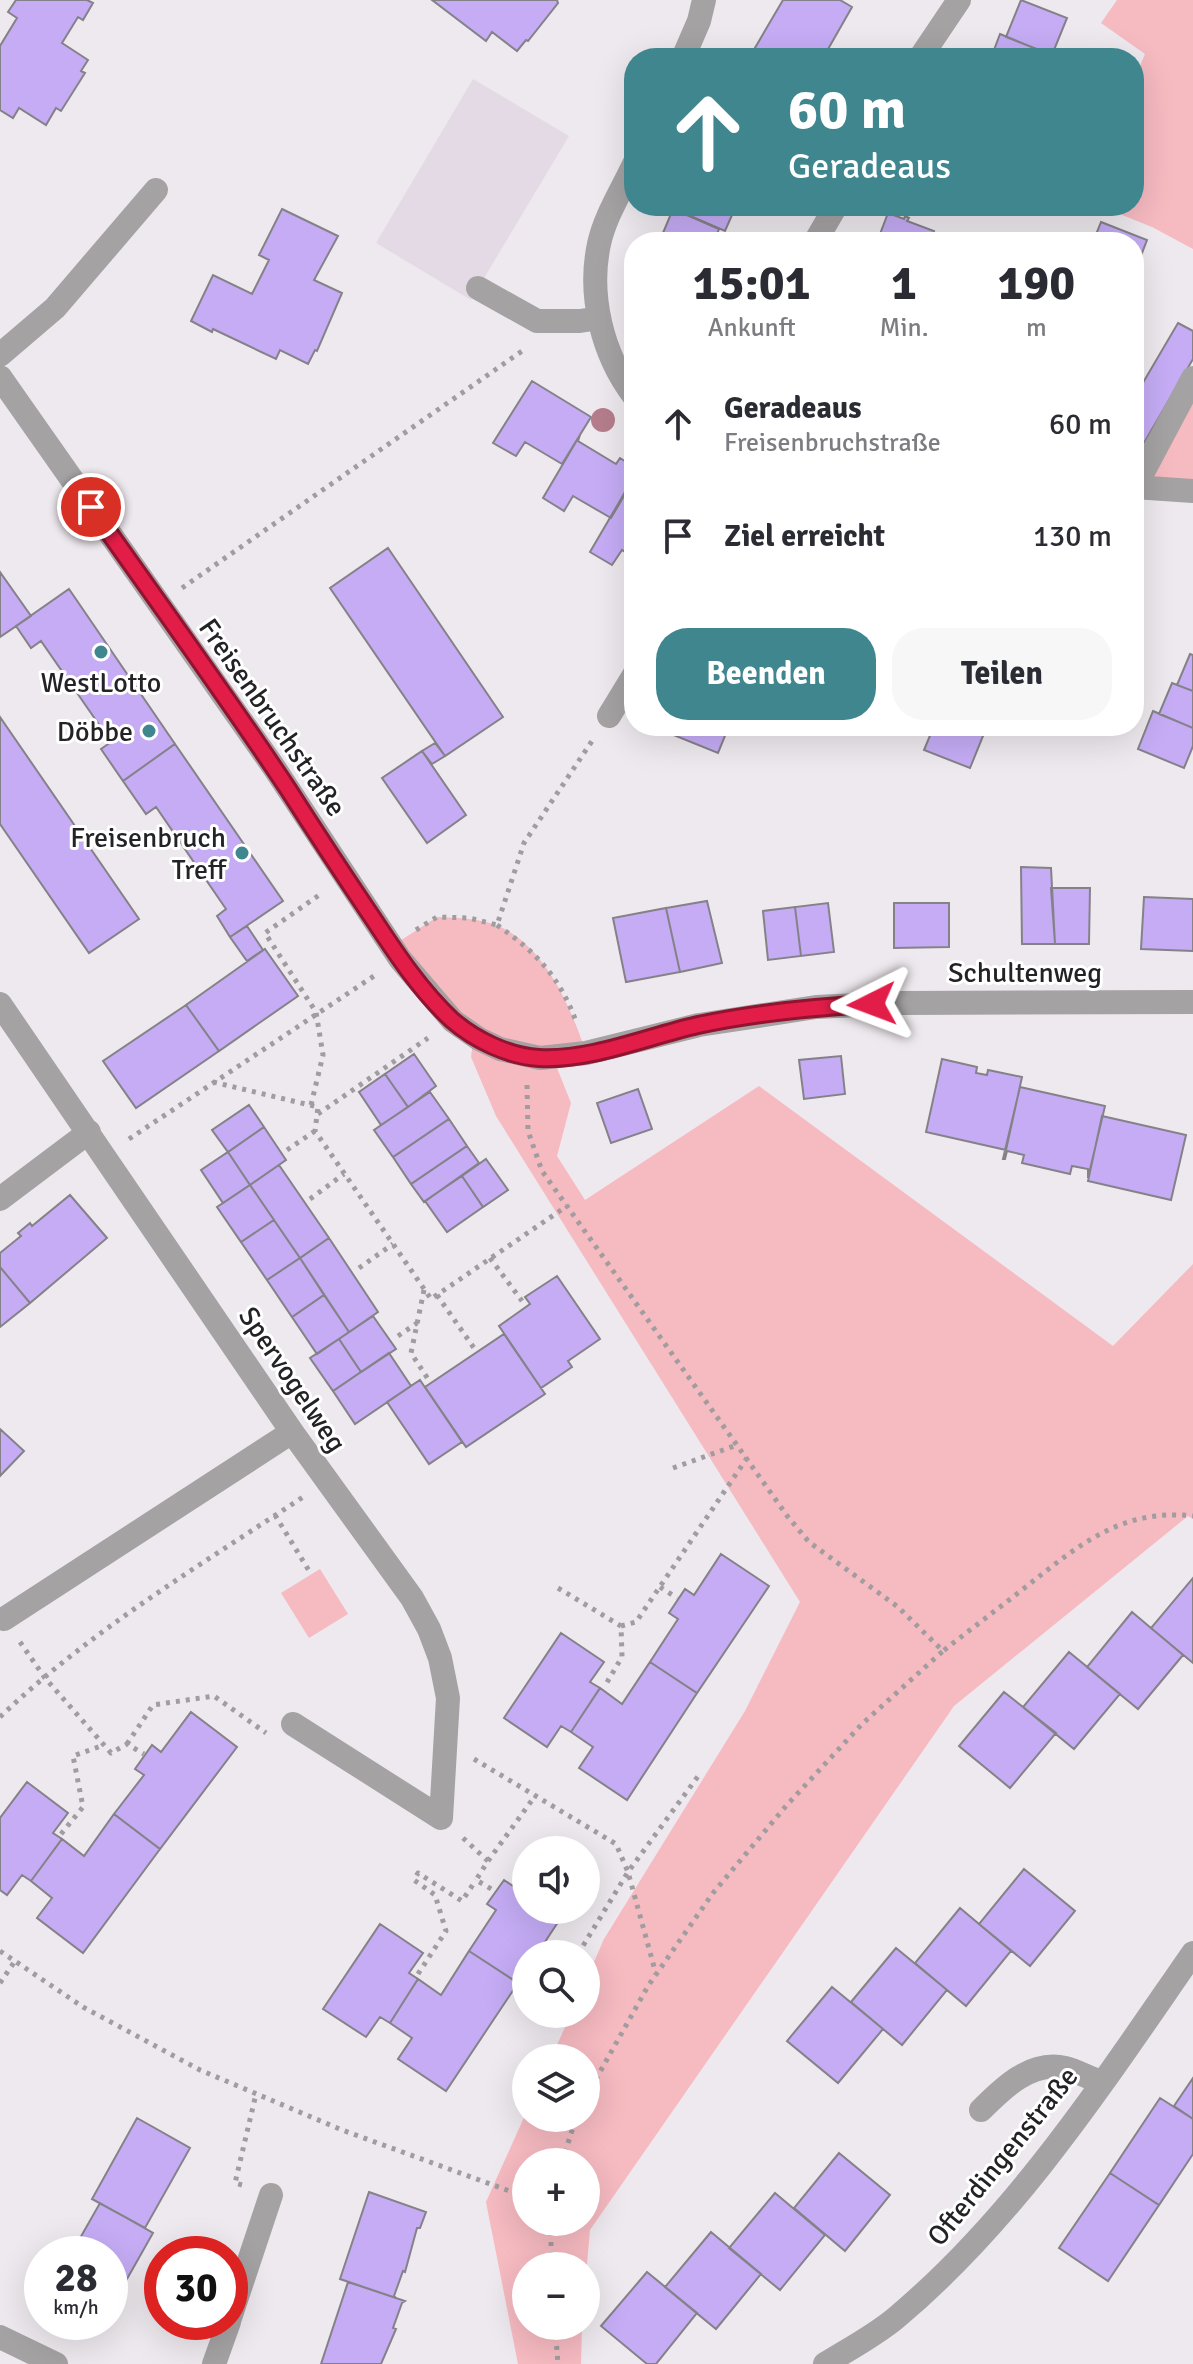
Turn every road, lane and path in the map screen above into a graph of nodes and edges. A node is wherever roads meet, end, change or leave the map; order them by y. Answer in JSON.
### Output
{"nodes":[{"id":1,"x":704,"y":0,"type":"edge"},
{"id":2,"x":959,"y":0,"type":"edge"},
{"id":3,"x":687,"y":48,"type":"edge"},
{"id":4,"x":927,"y":48,"type":"edge"},
{"id":5,"x":624,"y":187,"type":"edge"},
{"id":6,"x":156,"y":190,"type":"dead end"},
{"id":7,"x":478,"y":288,"type":"dead end"},
{"id":8,"x":599,"y":318,"type":"junction"},
{"id":9,"x":556,"y":322,"type":"junction"},
{"id":10,"x":0,"y":355,"type":"edge"},
{"id":11,"x":0,"y":377,"type":"edge"},
{"id":12,"x":1193,"y":378,"type":"edge"},
{"id":13,"x":624,"y":382,"type":"edge"},
{"id":14,"x":1144,"y":469,"type":"edge"},
{"id":15,"x":1144,"y":488,"type":"edge"},
{"id":16,"x":1193,"y":491,"type":"edge"},
{"id":17,"x":158,"y":604,"type":"junction"},
{"id":18,"x":624,"y":691,"type":"edge"},
{"id":19,"x":609,"y":716,"type":"joint"},
{"id":20,"x":345,"y":877,"type":"junction"},
{"id":21,"x":497,"y":925,"type":"junction"},
{"id":22,"x":396,"y":952,"type":"junction"},
{"id":23,"x":1193,"y":1002,"type":"edge"},
{"id":24,"x":0,"y":1004,"type":"edge"},
{"id":25,"x":316,"y":1012,"type":"junction"},
{"id":26,"x":453,"y":1021,"type":"junction"},
{"id":27,"x":586,"y":1053,"type":"junction"},
{"id":28,"x":526,"y":1056,"type":"junction"},
{"id":29,"x":213,"y":1082,"type":"junction"},
{"id":30,"x":311,"y":1105,"type":"junction"},
{"id":31,"x":317,"y":1115,"type":"junction"},
{"id":32,"x":315,"y":1131,"type":"junction"},
{"id":33,"x":89,"y":1132,"type":"junction"},
{"id":34,"x":287,"y":1150,"type":"dead end"},
{"id":35,"x":105,"y":1155,"type":"junction"},
{"id":36,"x":344,"y":1174,"type":"junction"},
{"id":37,"x":0,"y":1199,"type":"edge"},
{"id":38,"x":310,"y":1199,"type":"dead end"},
{"id":39,"x":567,"y":1206,"type":"junction"},
{"id":40,"x":393,"y":1244,"type":"junction"},
{"id":41,"x":490,"y":1258,"type":"junction"},
{"id":42,"x":359,"y":1268,"type":"dead end"},
{"id":43,"x":424,"y":1289,"type":"junction"},
{"id":44,"x":437,"y":1295,"type":"junction"},
{"id":45,"x":522,"y":1301,"type":"dead end"},
{"id":46,"x":417,"y":1322,"type":"junction"},
{"id":47,"x":398,"y":1336,"type":"dead end"},
{"id":48,"x":474,"y":1348,"type":"dead end"},
{"id":49,"x":428,"y":1379,"type":"dead end"},
{"id":50,"x":292,"y":1432,"type":"junction"},
{"id":51,"x":737,"y":1445,"type":"junction"},
{"id":52,"x":747,"y":1458,"type":"junction"},
{"id":53,"x":673,"y":1468,"type":"dead end"},
{"id":54,"x":326,"y":1481,"type":"junction"},
{"id":55,"x":275,"y":1515,"type":"junction"},
{"id":56,"x":1193,"y":1516,"type":"edge"},
{"id":57,"x":311,"y":1574,"type":"dead end"},
{"id":58,"x":660,"y":1587,"type":"junction"},
{"id":59,"x":558,"y":1588,"type":"dead end"},
{"id":60,"x":677,"y":1598,"type":"dead end"},
{"id":61,"x":4,"y":1619,"type":"joint"},
{"id":62,"x":621,"y":1626,"type":"junction"},
{"id":63,"x":943,"y":1651,"type":"junction"},
{"id":64,"x":45,"y":1678,"type":"junction"},
{"id":65,"x":606,"y":1684,"type":"dead end"},
{"id":66,"x":0,"y":1717,"type":"edge"},
{"id":67,"x":293,"y":1724,"type":"joint"},
{"id":68,"x":447,"y":1743,"type":"junction"},
{"id":69,"x":127,"y":1744,"type":"junction"},
{"id":70,"x":104,"y":1745,"type":"junction"},
{"id":71,"x":144,"y":1754,"type":"dead end"},
{"id":72,"x":699,"y":1775,"type":"dead end"},
{"id":73,"x":535,"y":1796,"type":"junction"},
{"id":74,"x":441,"y":1818,"type":"junction"},
{"id":75,"x":61,"y":1834,"type":"dead end"},
{"id":76,"x":488,"y":1861,"type":"junction"},
{"id":77,"x":628,"y":1872,"type":"junction"},
{"id":78,"x":476,"y":1880,"type":"junction"},
{"id":79,"x":495,"y":1891,"type":"dead end"},
{"id":80,"x":587,"y":1940,"type":"edge"},
{"id":81,"x":0,"y":1951,"type":"edge"},
{"id":82,"x":1193,"y":1953,"type":"edge"},
{"id":83,"x":15,"y":1961,"type":"junction"},
{"id":84,"x":418,"y":1974,"type":"dead end"},
{"id":85,"x":656,"y":1975,"type":"junction"},
{"id":86,"x":0,"y":1983,"type":"edge"},
{"id":87,"x":600,"y":2073,"type":"edge"},
{"id":88,"x":1101,"y":2082,"type":"junction"},
{"id":89,"x":256,"y":2094,"type":"junction"},
{"id":90,"x":981,"y":2110,"type":"dead end"},
{"id":91,"x":512,"y":2192,"type":"edge"},
{"id":92,"x":271,"y":2195,"type":"joint"},
{"id":93,"x":248,"y":2263,"type":"edge"},
{"id":94,"x":0,"y":2337,"type":"edge"},
{"id":95,"x":222,"y":2340,"type":"edge"},
{"id":96,"x":556,"y":2340,"type":"edge"},
{"id":97,"x":56,"y":2364,"type":"edge"},
{"id":98,"x":214,"y":2364,"type":"edge"},
{"id":99,"x":558,"y":2364,"type":"edge"},
{"id":100,"x":825,"y":2364,"type":"edge"}],
"edges":[{"from":1,"to":3,"type":"street"},
{"from":2,"to":4,"type":"street"},
{"from":5,"to":8,"type":"street"},
{"from":6,"to":10,"type":"street"},
{"from":7,"to":9,"type":"street"},
{"from":8,"to":9,"type":"street"},
{"from":8,"to":13,"type":"street"},
{"from":9,"to":17,"type":"path"},
{"from":11,"to":17,"type":"street","name":"Freisenbruchstraße"},
{"from":12,"to":14,"type":"street"},
{"from":15,"to":16,"type":"street"},
{"from":17,"to":20,"type":"street","name":"Freisenbruchstraße"},
{"from":18,"to":19,"type":"street"},
{"from":19,"to":21,"type":"path"},
{"from":20,"to":22,"type":"street","name":"Freisenbruchstraße"},
{"from":20,"to":25,"type":"path"},
{"from":21,"to":22,"type":"path"},
{"from":21,"to":27,"type":"path"},
{"from":22,"to":25,"type":"path"},
{"from":22,"to":26,"type":"street","name":"Freisenbruchstraße"},
{"from":23,"to":27,"type":"street","name":"Schultenweg"},
{"from":24,"to":33,"type":"street","name":"Spervogelweg"},
{"from":25,"to":29,"type":"path"},
{"from":25,"to":30,"type":"path"},
{"from":26,"to":28,"type":"street","name":"Freisenbruchstraße"},
{"from":26,"to":31,"type":"path"},
{"from":27,"to":28,"type":"street","name":"Schultenweg"},
{"from":28,"to":39,"type":"path"},
{"from":29,"to":30,"type":"path"},
{"from":29,"to":35,"type":"path"},
{"from":30,"to":31,"type":"path"},
{"from":31,"to":32,"type":"path"},
{"from":32,"to":34,"type":"path"},
{"from":32,"to":36,"type":"path"},
{"from":33,"to":35,"type":"street","name":"Spervogelweg"},
{"from":33,"to":37,"type":"street"},
{"from":35,"to":50,"type":"street","name":"Spervogelweg"},
{"from":36,"to":38,"type":"path"},
{"from":36,"to":40,"type":"path"},
{"from":39,"to":41,"type":"path"},
{"from":39,"to":51,"type":"path"},
{"from":40,"to":42,"type":"path"},
{"from":40,"to":43,"type":"path"},
{"from":41,"to":44,"type":"path"},
{"from":41,"to":45,"type":"path"},
{"from":43,"to":44,"type":"path"},
{"from":43,"to":46,"type":"path"},
{"from":44,"to":48,"type":"path"},
{"from":46,"to":47,"type":"path"},
{"from":46,"to":49,"type":"path"},
{"from":50,"to":54,"type":"street","name":"Spervogelweg"},
{"from":50,"to":61,"type":"street"},
{"from":51,"to":52,"type":"path"},
{"from":51,"to":53,"type":"path"},
{"from":52,"to":58,"type":"path"},
{"from":52,"to":63,"type":"path"},
{"from":54,"to":55,"type":"path"},
{"from":54,"to":68,"type":"street","name":"Spervogelweg"},
{"from":55,"to":57,"type":"path"},
{"from":55,"to":64,"type":"path"},
{"from":56,"to":63,"type":"path"},
{"from":58,"to":60,"type":"path"},
{"from":58,"to":62,"type":"path"},
{"from":59,"to":62,"type":"path"},
{"from":61,"to":64,"type":"path"},
{"from":62,"to":65,"type":"path"},
{"from":63,"to":85,"type":"path"},
{"from":64,"to":66,"type":"path"},
{"from":64,"to":70,"type":"path"},
{"from":67,"to":69,"type":"path"},
{"from":67,"to":74,"type":"street"},
{"from":68,"to":73,"type":"path"},
{"from":68,"to":74,"type":"street","name":"Spervogelweg"},
{"from":69,"to":70,"type":"path"},
{"from":69,"to":71,"type":"path"},
{"from":70,"to":75,"type":"path"},
{"from":72,"to":77,"type":"path"},
{"from":73,"to":76,"type":"path"},
{"from":73,"to":77,"type":"path"},
{"from":74,"to":76,"type":"path"},
{"from":76,"to":78,"type":"path"},
{"from":77,"to":80,"type":"path"},
{"from":77,"to":85,"type":"path"},
{"from":78,"to":79,"type":"path"},
{"from":78,"to":84,"type":"path"},
{"from":81,"to":83,"type":"path"},
{"from":82,"to":88,"type":"street","name":"Ofterdingenstraße"},
{"from":83,"to":86,"type":"path"},
{"from":83,"to":89,"type":"path"},
{"from":85,"to":87,"type":"path"},
{"from":88,"to":90,"type":"street"},
{"from":88,"to":100,"type":"street","name":"Ofterdingenstraße"},
{"from":89,"to":91,"type":"path"},
{"from":89,"to":92,"type":"path"},
{"from":92,"to":93,"type":"street"},
{"from":94,"to":97,"type":"street"},
{"from":95,"to":98,"type":"street"},
{"from":96,"to":99,"type":"path"}]}
